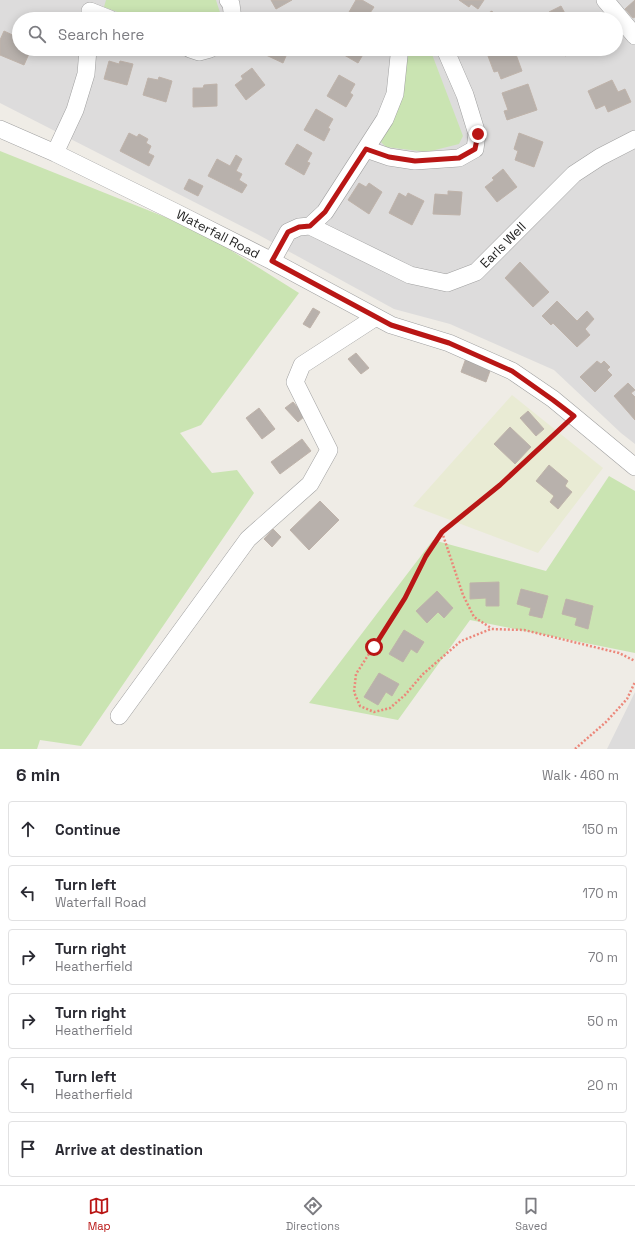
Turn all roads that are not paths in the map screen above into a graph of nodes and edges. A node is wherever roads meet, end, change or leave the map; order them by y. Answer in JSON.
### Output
{"nodes":[{"id":1,"x":228,"y":0,"type":"edge"},
{"id":2,"x":605,"y":0,"type":"edge"},
{"id":3,"x":232,"y":12,"type":"edge"},
{"id":4,"x":615,"y":12,"type":"edge"},
{"id":5,"x":623,"y":22,"type":"edge"},
{"id":6,"x":635,"y":36,"type":"edge"},
{"id":7,"x":87,"y":56,"type":"edge"},
{"id":8,"x":399,"y":56,"type":"edge"},
{"id":9,"x":448,"y":56,"type":"edge"},
{"id":10,"x":0,"y":129,"type":"edge"},
{"id":11,"x":635,"y":139,"type":"edge"},
{"id":12,"x":366,"y":149,"type":"junction"},
{"id":13,"x":55,"y":153,"type":"junction"},
{"id":14,"x":310,"y":226,"type":"junction"},
{"id":15,"x":272,"y":261,"type":"junction"},
{"id":16,"x":376,"y":317,"type":"junction"},
{"id":17,"x":635,"y":467,"type":"edge"},
{"id":18,"x":119,"y":716,"type":"dead end"}],
"edges":[{"from":1,"to":3,"type":"street"},
{"from":2,"to":4,"type":"street"},
{"from":5,"to":6,"type":"street"},
{"from":7,"to":13,"type":"street"},
{"from":8,"to":12,"type":"street"},
{"from":9,"to":12,"type":"street"},
{"from":10,"to":13,"type":"street","name":"Waterfall Road"},
{"from":11,"to":14,"type":"street","name":"Earls Well"},
{"from":12,"to":14,"type":"street"},
{"from":13,"to":15,"type":"street","name":"Waterfall Road"},
{"from":14,"to":15,"type":"street"},
{"from":15,"to":16,"type":"street","name":"Waterfall Road"},
{"from":16,"to":17,"type":"street","name":"Waterfall Road"},
{"from":16,"to":18,"type":"street"}]}
